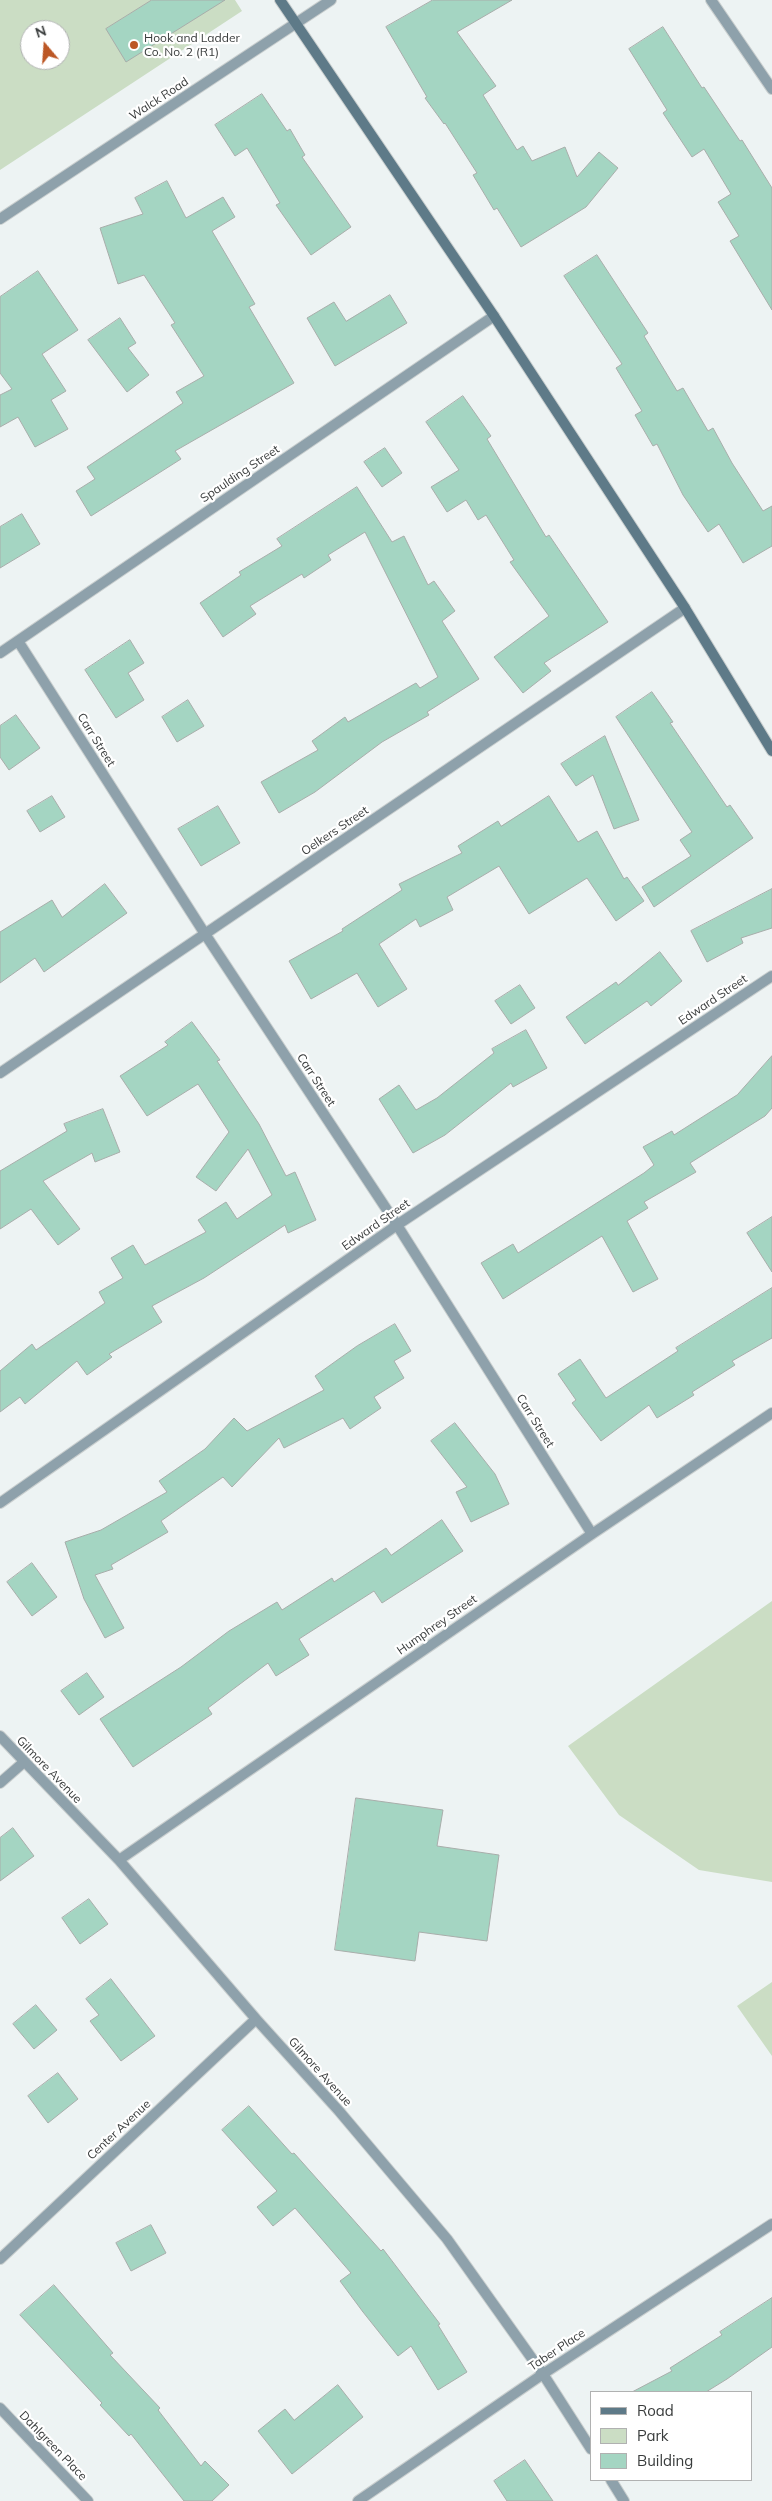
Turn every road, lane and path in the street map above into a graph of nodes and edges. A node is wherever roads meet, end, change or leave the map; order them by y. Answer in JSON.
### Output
{"nodes":[{"id":1,"x":280,"y":0,"type":"edge"},
{"id":2,"x":331,"y":0,"type":"edge"},
{"id":3,"x":711,"y":0,"type":"edge"},
{"id":4,"x":295,"y":24,"type":"junction"},
{"id":5,"x":772,"y":89,"type":"edge"},
{"id":6,"x":0,"y":219,"type":"edge"},
{"id":7,"x":494,"y":316,"type":"junction"},
{"id":8,"x":684,"y":608,"type":"junction"},
{"id":9,"x":18,"y":641,"type":"junction"},
{"id":10,"x":0,"y":653,"type":"edge"},
{"id":11,"x":772,"y":751,"type":"edge"},
{"id":12,"x":205,"y":934,"type":"junction"},
{"id":13,"x":772,"y":976,"type":"edge"},
{"id":14,"x":0,"y":1073,"type":"edge"},
{"id":15,"x":397,"y":1225,"type":"junction"},
{"id":16,"x":772,"y":1413,"type":"edge"},
{"id":17,"x":0,"y":1503,"type":"edge"},
{"id":18,"x":592,"y":1534,"type":"junction"},
{"id":19,"x":0,"y":1736,"type":"edge"},
{"id":20,"x":24,"y":1762,"type":"junction"},
{"id":21,"x":0,"y":1783,"type":"edge"},
{"id":22,"x":119,"y":1860,"type":"junction"},
{"id":23,"x":256,"y":2019,"type":"junction"},
{"id":24,"x":772,"y":2224,"type":"edge"},
{"id":25,"x":0,"y":2259,"type":"edge"},
{"id":26,"x":543,"y":2374,"type":"junction"},
{"id":27,"x":0,"y":2408,"type":"edge"},
{"id":28,"x":590,"y":2447,"type":"edge"},
{"id":29,"x":612,"y":2481,"type":"edge"},
{"id":30,"x":88,"y":2501,"type":"edge"},
{"id":31,"x":358,"y":2501,"type":"edge"},
{"id":32,"x":624,"y":2501,"type":"edge"}],
"edges":[{"from":1,"to":4,"type":"street"},
{"from":2,"to":4,"type":"street","name":"Walck Road"},
{"from":3,"to":5,"type":"street"},
{"from":4,"to":6,"type":"street","name":"Walck Road"},
{"from":4,"to":7,"type":"street"},
{"from":7,"to":8,"type":"street"},
{"from":7,"to":9,"type":"street","name":"Spaulding Street"},
{"from":8,"to":11,"type":"street"},
{"from":8,"to":12,"type":"street","name":"Oelkers Street"},
{"from":9,"to":10,"type":"street","name":"Spaulding Street"},
{"from":9,"to":12,"type":"street","name":"Carr Street"},
{"from":12,"to":14,"type":"street","name":"Oelkers Street"},
{"from":12,"to":15,"type":"street","name":"Carr Street"},
{"from":13,"to":15,"type":"street","name":"Edward Street"},
{"from":15,"to":17,"type":"street","name":"Edward Street"},
{"from":15,"to":18,"type":"street","name":"Carr Street"},
{"from":16,"to":18,"type":"street","name":"Humphrey Street"},
{"from":18,"to":22,"type":"street","name":"Humphrey Street"},
{"from":19,"to":20,"type":"street","name":"Gilmore Avenue"},
{"from":20,"to":21,"type":"street"},
{"from":20,"to":22,"type":"street","name":"Gilmore Avenue"},
{"from":22,"to":23,"type":"street","name":"Gilmore Avenue"},
{"from":23,"to":25,"type":"street","name":"Center Avenue"},
{"from":23,"to":26,"type":"street","name":"Gilmore Avenue"},
{"from":24,"to":26,"type":"street","name":"Taber Place"},
{"from":26,"to":28,"type":"street","name":"Gilmore Avenue"},
{"from":26,"to":31,"type":"street","name":"Taber Place"},
{"from":27,"to":30,"type":"street","name":"Dahlgreen Place"},
{"from":29,"to":32,"type":"street"}]}
